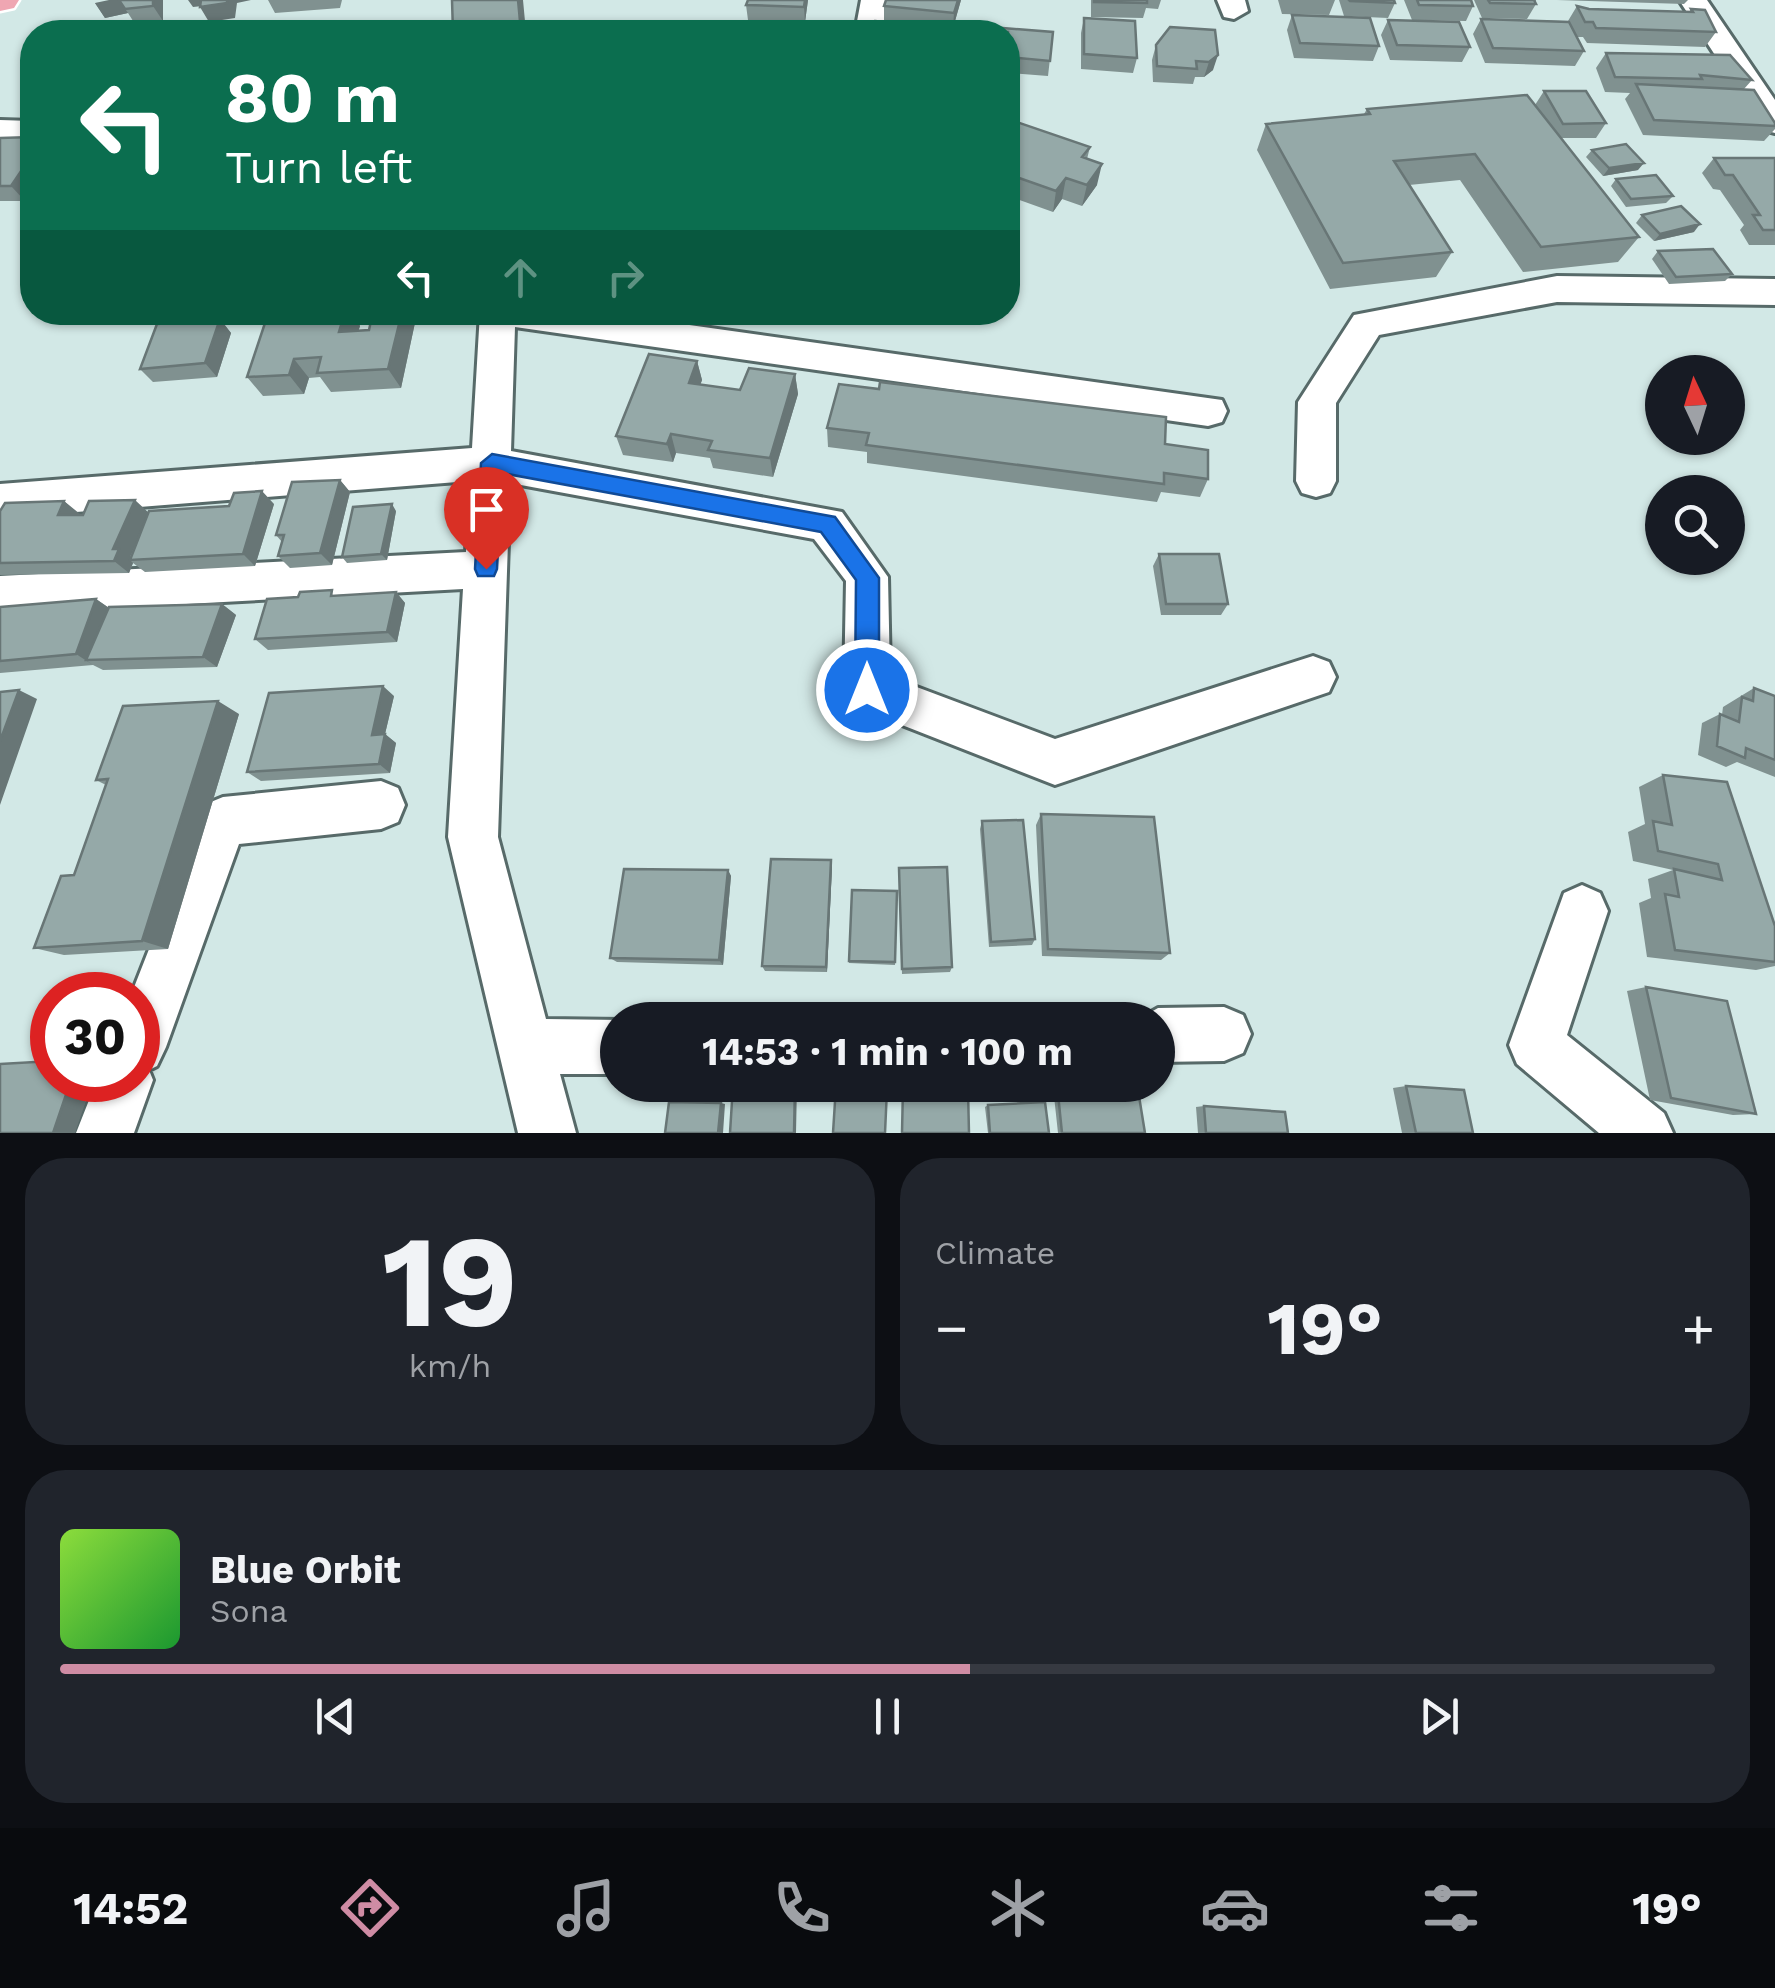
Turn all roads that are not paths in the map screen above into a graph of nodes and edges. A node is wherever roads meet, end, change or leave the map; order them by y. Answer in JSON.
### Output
{"nodes":[{"id":1,"x":1693,"y":0,"type":"edge"},
{"id":2,"x":1775,"y":123,"type":"edge"},
{"id":3,"x":1775,"y":292,"type":"edge"},
{"id":4,"x":498,"y":325,"type":"edge"},
{"id":5,"x":593,"y":325,"type":"edge"},
{"id":6,"x":1208,"y":410,"type":"dead end"},
{"id":7,"x":492,"y":463,"type":"junction"},
{"id":8,"x":1316,"y":480,"type":"dead end"},
{"id":9,"x":0,"y":501,"type":"edge"},
{"id":10,"x":486,"y":569,"type":"junction"},
{"id":11,"x":0,"y":594,"type":"edge"},
{"id":12,"x":1313,"y":677,"type":"dead end"},
{"id":13,"x":381,"y":805,"type":"dead end"},
{"id":14,"x":1582,"y":911,"type":"dead end"},
{"id":15,"x":160,"y":989,"type":"edge"},
{"id":16,"x":1224,"y":1034,"type":"dead end"},
{"id":17,"x":1175,"y":1035,"type":"edge"},
{"id":18,"x":600,"y":1046,"type":"edge"},
{"id":19,"x":526,"y":1047,"type":"junction"},
{"id":20,"x":117,"y":1102,"type":"edge"},
{"id":21,"x":105,"y":1133,"type":"edge"},
{"id":22,"x":547,"y":1133,"type":"edge"},
{"id":23,"x":1644,"y":1133,"type":"edge"}],
"edges":[{"from":1,"to":2,"type":"street"},
{"from":3,"to":8,"type":"street"},
{"from":4,"to":7,"type":"street"},
{"from":5,"to":6,"type":"street"},
{"from":7,"to":9,"type":"street"},
{"from":7,"to":10,"type":"street"},
{"from":7,"to":12,"type":"street"},
{"from":10,"to":11,"type":"street"},
{"from":10,"to":19,"type":"street"},
{"from":13,"to":15,"type":"street"},
{"from":14,"to":23,"type":"street"},
{"from":16,"to":17,"type":"street"},
{"from":18,"to":19,"type":"street"},
{"from":19,"to":22,"type":"street"},
{"from":20,"to":21,"type":"street"}]}
